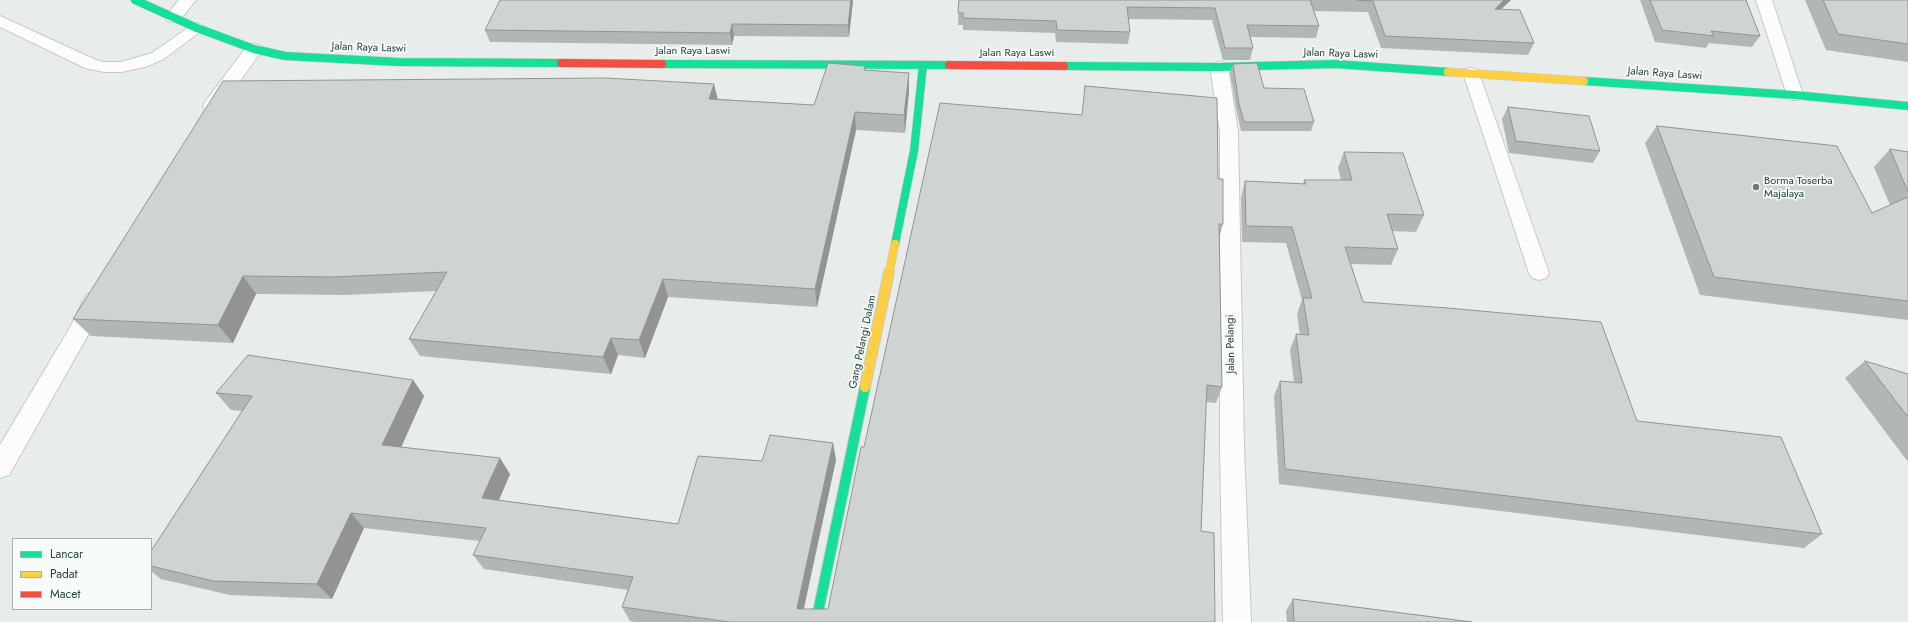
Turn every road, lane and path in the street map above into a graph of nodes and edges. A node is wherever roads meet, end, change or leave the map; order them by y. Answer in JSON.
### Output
{"nodes":[{"id":1,"x":135,"y":0,"type":"edge"},
{"id":2,"x":188,"y":0,"type":"edge"},
{"id":3,"x":1764,"y":0,"type":"edge"},
{"id":4,"x":173,"y":17,"type":"junction"},
{"id":5,"x":0,"y":21,"type":"edge"},
{"id":6,"x":197,"y":28,"type":"junction"},
{"id":7,"x":254,"y":49,"type":"junction"},
{"id":8,"x":923,"y":65,"type":"junction"},
{"id":9,"x":1220,"y":67,"type":"junction"},
{"id":10,"x":1470,"y":74,"type":"junction"},
{"id":11,"x":1794,"y":95,"type":"junction"},
{"id":12,"x":1908,"y":106,"type":"edge"},
{"id":13,"x":200,"y":123,"type":"edge"},
{"id":14,"x":1539,"y":273,"type":"dead end"},
{"id":15,"x":104,"y":284,"type":"edge"},
{"id":16,"x":0,"y":467,"type":"edge"},
{"id":17,"x":816,"y":622,"type":"edge"},
{"id":18,"x":1237,"y":622,"type":"edge"}],
"edges":[{"from":1,"to":4,"type":"main road","name":"Jalan Raya Laswi"},
{"from":2,"to":4,"type":"street"},
{"from":3,"to":11,"type":"lane"},
{"from":4,"to":6,"type":"main road","name":"Jalan Raya Laswi"},
{"from":5,"to":6,"type":"lane"},
{"from":6,"to":7,"type":"main road","name":"Jalan Raya Laswi"},
{"from":7,"to":8,"type":"main road","name":"Jalan Raya Laswi"},
{"from":7,"to":13,"type":"street"},
{"from":8,"to":9,"type":"main road","name":"Jalan Raya Laswi"},
{"from":8,"to":17,"type":"main road","name":"Gang Pelangi Dalam"},
{"from":9,"to":10,"type":"main road","name":"Jalan Raya Laswi"},
{"from":9,"to":18,"type":"street","name":"Jalan Pelangi"},
{"from":10,"to":11,"type":"main road","name":"Jalan Raya Laswi"},
{"from":10,"to":14,"type":"lane"},
{"from":11,"to":12,"type":"main road","name":"Jalan Raya Laswi"},
{"from":15,"to":16,"type":"street"}]}
